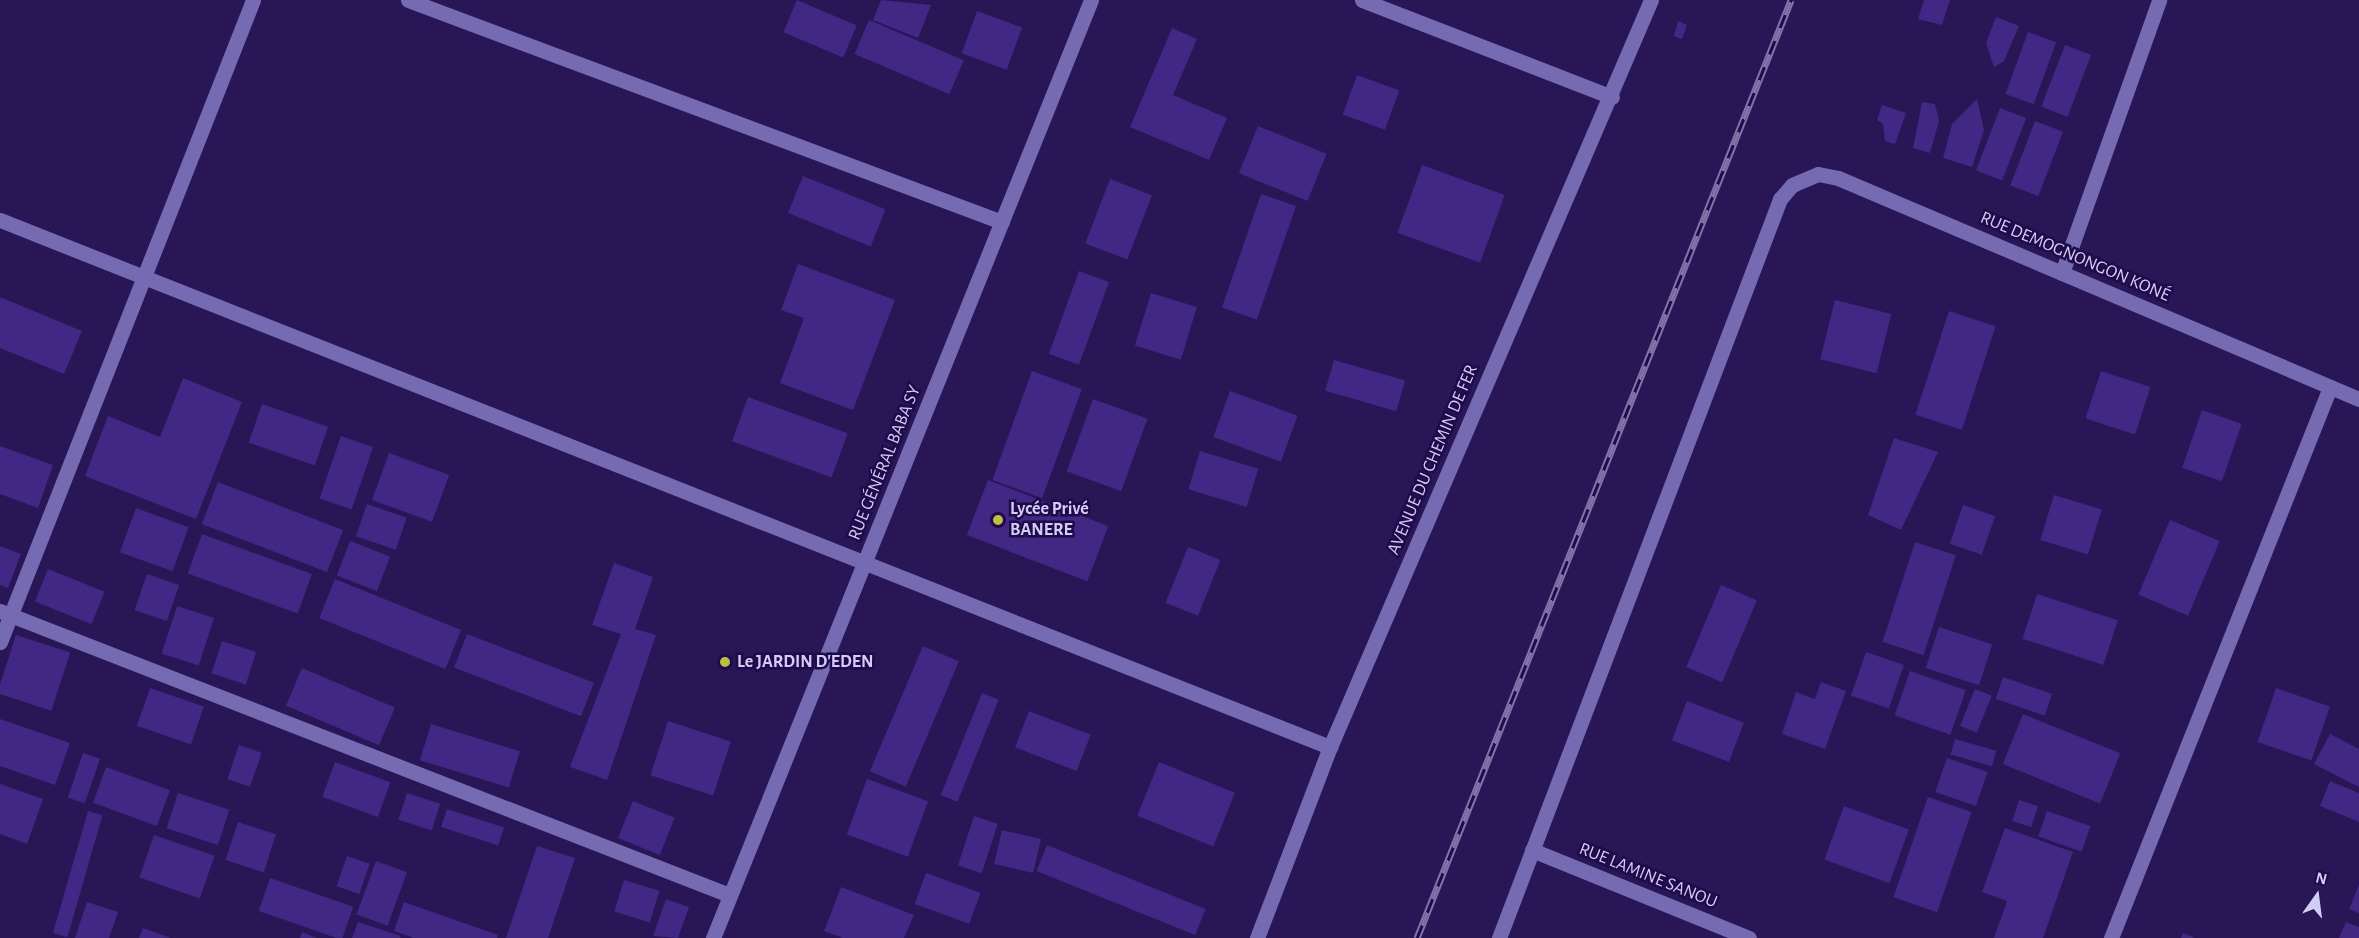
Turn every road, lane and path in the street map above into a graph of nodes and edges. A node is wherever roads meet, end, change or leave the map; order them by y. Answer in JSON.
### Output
{"nodes":[{"id":1,"x":253,"y":0,"type":"edge"},
{"id":2,"x":408,"y":0,"type":"edge"},
{"id":3,"x":1090,"y":0,"type":"edge"},
{"id":4,"x":1362,"y":0,"type":"edge"},
{"id":5,"x":1651,"y":0,"type":"edge"},
{"id":6,"x":2159,"y":0,"type":"edge"},
{"id":7,"x":1612,"y":98,"type":"junction"},
{"id":8,"x":0,"y":220,"type":"edge"},
{"id":9,"x":1002,"y":222,"type":"junction"},
{"id":10,"x":2062,"y":273,"type":"junction"},
{"id":11,"x":147,"y":279,"type":"junction"},
{"id":12,"x":2330,"y":387,"type":"junction"},
{"id":13,"x":2359,"y":399,"type":"edge"},
{"id":14,"x":867,"y":562,"type":"junction"},
{"id":15,"x":5,"y":613,"type":"edge"},
{"id":16,"x":0,"y":642,"type":"edge"},
{"id":17,"x":1330,"y":747,"type":"junction"},
{"id":18,"x":1532,"y":850,"type":"junction"},
{"id":19,"x":729,"y":895,"type":"junction"},
{"id":20,"x":713,"y":938,"type":"edge"},
{"id":21,"x":1257,"y":938,"type":"edge"},
{"id":22,"x":1499,"y":938,"type":"edge"},
{"id":23,"x":1749,"y":938,"type":"edge"},
{"id":24,"x":2111,"y":938,"type":"edge"}],
"edges":[{"from":1,"to":11,"type":"street"},
{"from":2,"to":9,"type":"street"},
{"from":3,"to":9,"type":"street","name":"RUE GÉNÉRAL BABA SY"},
{"from":4,"to":7,"type":"street"},
{"from":5,"to":7,"type":"street","name":"AVENUE DU CHEMIN DE FER"},
{"from":6,"to":10,"type":"street"},
{"from":7,"to":17,"type":"street","name":"AVENUE DU CHEMIN DE FER"},
{"from":8,"to":11,"type":"street"},
{"from":9,"to":14,"type":"street","name":"RUE GÉNÉRAL BABA SY"},
{"from":10,"to":12,"type":"street","name":"RUE DEMOGNONGON KONÉ"},
{"from":10,"to":18,"type":"street","name":"RUE DEMOGNONGON KONÉ"},
{"from":11,"to":14,"type":"street"},
{"from":11,"to":15,"type":"street"},
{"from":12,"to":13,"type":"street","name":"RUE DEMOGNONGON KONÉ"},
{"from":12,"to":24,"type":"street"},
{"from":14,"to":17,"type":"street"},
{"from":14,"to":19,"type":"street","name":"RUE GÉNÉRAL BABA SY"},
{"from":15,"to":16,"type":"street"},
{"from":15,"to":19,"type":"street"},
{"from":17,"to":21,"type":"street","name":"AVENUE DU CHEMIN DE FER"},
{"from":18,"to":22,"type":"street"},
{"from":18,"to":23,"type":"street","name":"RUE LAMINE SANOU"},
{"from":19,"to":20,"type":"street","name":"RUE GÉNÉRAL BABA SY"}]}
